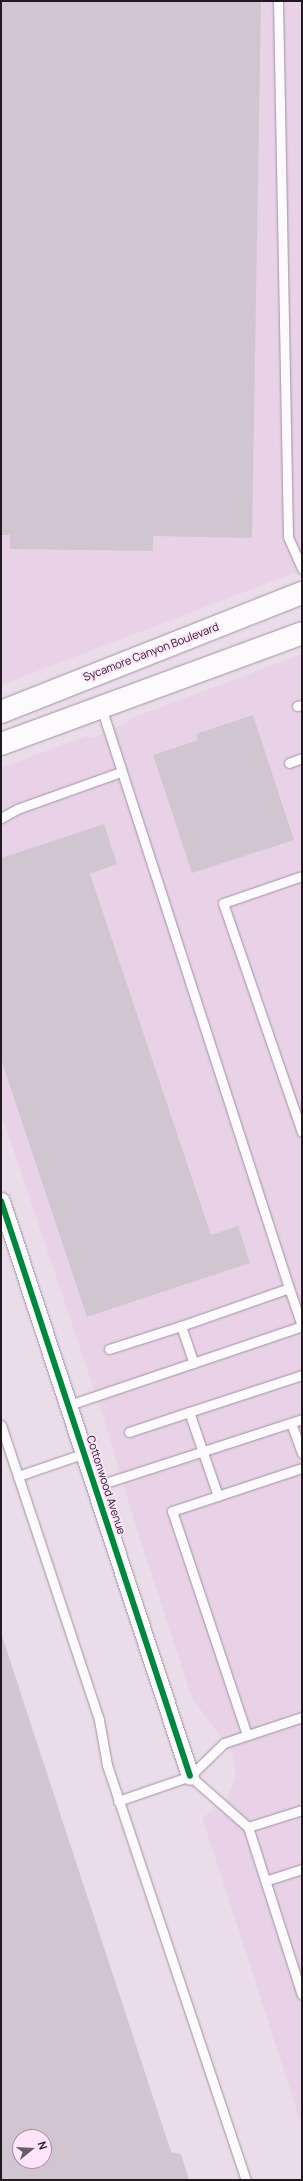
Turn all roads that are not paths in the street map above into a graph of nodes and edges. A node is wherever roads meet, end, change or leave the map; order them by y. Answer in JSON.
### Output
{"nodes":[{"id":1,"x":278,"y":1,"type":"edge"},
{"id":2,"x":302,"y":569,"type":"edge"},
{"id":3,"x":302,"y":593,"type":"edge"},
{"id":4,"x":302,"y":634,"type":"edge"},
{"id":5,"x":101,"y":706,"type":"junction"},
{"id":6,"x":1,"y":712,"type":"edge"},
{"id":7,"x":1,"y":744,"type":"edge"},
{"id":8,"x":302,"y":758,"type":"edge"},
{"id":9,"x":289,"y":763,"type":"dead end"},
{"id":10,"x":122,"y":772,"type":"junction"},
{"id":11,"x":1,"y":818,"type":"edge"},
{"id":12,"x":302,"y":876,"type":"edge"},
{"id":13,"x":302,"y":1132,"type":"edge"},
{"id":14,"x":1,"y":1201,"type":"edge"},
{"id":15,"x":289,"y":1288,"type":"junction"},
{"id":16,"x":181,"y":1326,"type":"junction"},
{"id":17,"x":302,"y":1326,"type":"edge"},
{"id":18,"x":110,"y":1349,"type":"dead end"},
{"id":19,"x":194,"y":1363,"type":"junction"},
{"id":20,"x":302,"y":1375,"type":"edge"},
{"id":21,"x":69,"y":1405,"type":"junction"},
{"id":22,"x":189,"y":1412,"type":"junction"},
{"id":23,"x":302,"y":1419,"type":"edge"},
{"id":24,"x":291,"y":1423,"type":"junction"},
{"id":25,"x":1,"y":1425,"type":"edge"},
{"id":26,"x":129,"y":1432,"type":"dead end"},
{"id":27,"x":202,"y":1452,"type":"junction"},
{"id":28,"x":302,"y":1452,"type":"edge"},
{"id":29,"x":85,"y":1453,"type":"junction"},
{"id":30,"x":302,"y":1468,"type":"edge"},
{"id":31,"x":18,"y":1476,"type":"junction"},
{"id":32,"x":96,"y":1486,"type":"junction"},
{"id":33,"x":218,"y":1496,"type":"junction"},
{"id":34,"x":302,"y":1717,"type":"edge"},
{"id":35,"x":247,"y":1735,"type":"junction"},
{"id":36,"x":190,"y":1776,"type":"junction"},
{"id":37,"x":118,"y":1801,"type":"junction"},
{"id":38,"x":302,"y":1810,"type":"edge"},
{"id":39,"x":248,"y":1827,"type":"junction"},
{"id":40,"x":302,"y":1870,"type":"edge"},
{"id":41,"x":266,"y":1881,"type":"junction"},
{"id":42,"x":302,"y":1995,"type":"edge"},
{"id":43,"x":246,"y":2180,"type":"edge"}],
"edges":[{"from":1,"to":2,"type":"lane"},
{"from":3,"to":6,"type":"main road","name":"Sycamore Canyon Boulevard"},
{"from":4,"to":5,"type":"main road"},
{"from":5,"to":7,"type":"main road"},
{"from":5,"to":10,"type":"lane"},
{"from":8,"to":9,"type":"lane"},
{"from":10,"to":11,"type":"lane"},
{"from":10,"to":15,"type":"lane"},
{"from":12,"to":13,"type":"lane"},
{"from":14,"to":21,"type":"street","name":"Cottonwood Avenue"},
{"from":15,"to":16,"type":"lane"},
{"from":15,"to":17,"type":"lane"},
{"from":16,"to":18,"type":"lane"},
{"from":16,"to":19,"type":"lane"},
{"from":17,"to":19,"type":"lane"},
{"from":19,"to":21,"type":"lane"},
{"from":20,"to":22,"type":"lane"},
{"from":21,"to":29,"type":"street","name":"Cottonwood Avenue"},
{"from":22,"to":26,"type":"lane"},
{"from":22,"to":27,"type":"lane"},
{"from":23,"to":24,"type":"lane"},
{"from":24,"to":27,"type":"lane"},
{"from":24,"to":28,"type":"lane"},
{"from":25,"to":31,"type":"lane"},
{"from":27,"to":32,"type":"lane"},
{"from":27,"to":33,"type":"lane"},
{"from":29,"to":31,"type":"lane"},
{"from":29,"to":32,"type":"street","name":"Cottonwood Avenue"},
{"from":30,"to":33,"type":"lane"},
{"from":31,"to":37,"type":"lane"},
{"from":32,"to":36,"type":"street","name":"Cottonwood Avenue"},
{"from":33,"to":35,"type":"lane"},
{"from":34,"to":35,"type":"lane"},
{"from":35,"to":36,"type":"lane"},
{"from":36,"to":37,"type":"lane"},
{"from":36,"to":39,"type":"lane"},
{"from":37,"to":43,"type":"lane"},
{"from":38,"to":39,"type":"lane"},
{"from":39,"to":41,"type":"lane"},
{"from":40,"to":41,"type":"lane"},
{"from":41,"to":42,"type":"lane"}]}
